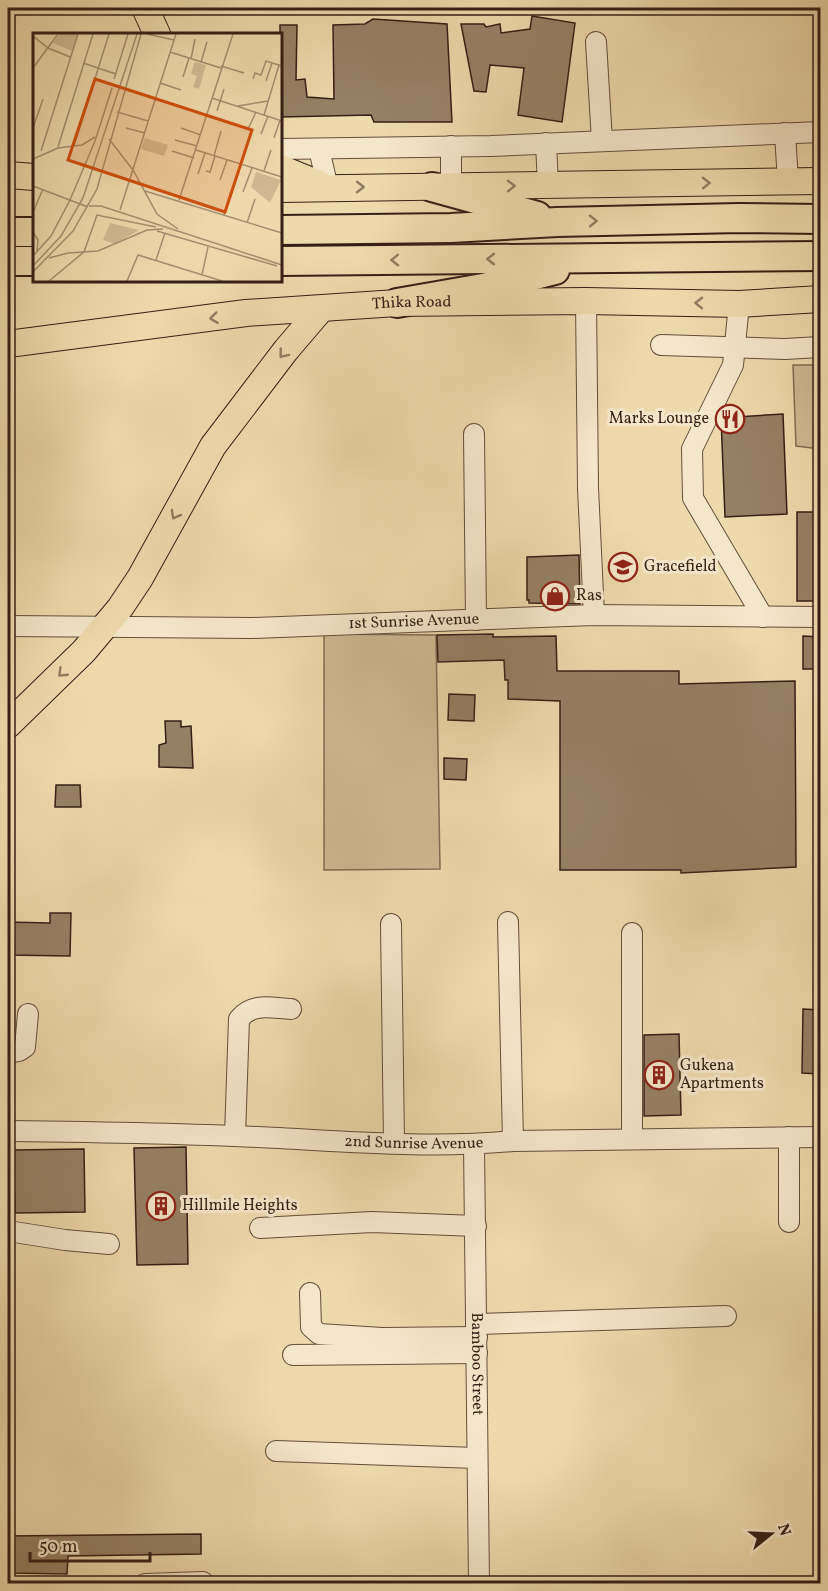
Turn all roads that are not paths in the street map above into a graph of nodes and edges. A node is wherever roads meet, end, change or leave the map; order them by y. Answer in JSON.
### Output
{"nodes":[{"id":1,"x":145,"y":8,"type":"edge"},
{"id":2,"x":157,"y":33,"type":"edge"},
{"id":3,"x":596,"y":42,"type":"dead end"},
{"id":4,"x":820,"y":132,"type":"edge"},
{"id":5,"x":785,"y":133,"type":"junction"},
{"id":6,"x":602,"y":141,"type":"junction"},
{"id":7,"x":546,"y":143,"type":"junction"},
{"id":8,"x":451,"y":146,"type":"junction"},
{"id":9,"x":282,"y":149,"type":"edge"},
{"id":10,"x":319,"y":149,"type":"junction"},
{"id":11,"x":282,"y":169,"type":"edge"},
{"id":12,"x":8,"y":175,"type":"edge"},
{"id":13,"x":33,"y":177,"type":"edge"},
{"id":14,"x":820,"y":181,"type":"edge"},
{"id":15,"x":788,"y":182,"type":"junction"},
{"id":16,"x":548,"y":185,"type":"junction"},
{"id":17,"x":442,"y":187,"type":"junction"},
{"id":18,"x":328,"y":188,"type":"junction"},
{"id":19,"x":282,"y":189,"type":"edge"},
{"id":20,"x":820,"y":199,"type":"edge"},
{"id":21,"x":739,"y":218,"type":"junction"},
{"id":22,"x":820,"y":219,"type":"edge"},
{"id":23,"x":557,"y":222,"type":"junction"},
{"id":24,"x":282,"y":230,"type":"edge"},
{"id":25,"x":8,"y":232,"type":"edge"},
{"id":26,"x":33,"y":232,"type":"edge"},
{"id":27,"x":820,"y":256,"type":"edge"},
{"id":28,"x":738,"y":257,"type":"junction"},
{"id":29,"x":601,"y":259,"type":"junction"},
{"id":30,"x":8,"y":261,"type":"edge"},
{"id":31,"x":33,"y":261,"type":"edge"},
{"id":32,"x":282,"y":261,"type":"edge"},
{"id":33,"x":820,"y":277,"type":"edge"},
{"id":34,"x":820,"y":299,"type":"edge"},
{"id":35,"x":586,"y":301,"type":"junction"},
{"id":36,"x":398,"y":303,"type":"junction"},
{"id":37,"x":739,"y":303,"type":"junction"},
{"id":38,"x":321,"y":309,"type":"junction"},
{"id":39,"x":8,"y":344,"type":"edge"},
{"id":40,"x":661,"y":345,"type":"dead end"},
{"id":41,"x":820,"y":347,"type":"edge"},
{"id":42,"x":735,"y":348,"type":"junction"},
{"id":43,"x":474,"y":434,"type":"dead end"},
{"id":44,"x":594,"y":615,"type":"junction"},
{"id":45,"x":763,"y":617,"type":"junction"},
{"id":46,"x":820,"y":617,"type":"edge"},
{"id":47,"x":476,"y":620,"type":"junction"},
{"id":48,"x":8,"y":626,"type":"edge"},
{"id":49,"x":106,"y":626,"type":"junction"},
{"id":50,"x":8,"y":725,"type":"edge"},
{"id":51,"x":508,"y":922,"type":"dead end"},
{"id":52,"x":391,"y":924,"type":"dead end"},
{"id":53,"x":632,"y":933,"type":"dead end"},
{"id":54,"x":291,"y":1009,"type":"dead end"},
{"id":55,"x":28,"y":1014,"type":"dead end"},
{"id":56,"x":8,"y":1053,"type":"edge"},
{"id":57,"x":8,"y":1131,"type":"edge"},
{"id":58,"x":236,"y":1136,"type":"junction"},
{"id":59,"x":789,"y":1137,"type":"junction"},
{"id":60,"x":820,"y":1137,"type":"edge"},
{"id":61,"x":632,"y":1139,"type":"junction"},
{"id":62,"x":513,"y":1141,"type":"junction"},
{"id":63,"x":394,"y":1143,"type":"junction"},
{"id":64,"x":474,"y":1145,"type":"junction"},
{"id":65,"x":789,"y":1222,"type":"dead end"},
{"id":66,"x":476,"y":1227,"type":"junction"},
{"id":67,"x":260,"y":1228,"type":"dead end"},
{"id":68,"x":8,"y":1231,"type":"edge"},
{"id":69,"x":109,"y":1244,"type":"dead end"},
{"id":70,"x":310,"y":1293,"type":"dead end"},
{"id":71,"x":726,"y":1316,"type":"dead end"},
{"id":72,"x":477,"y":1338,"type":"junction"},
{"id":73,"x":293,"y":1355,"type":"dead end"},
{"id":74,"x":276,"y":1451,"type":"dead end"},
{"id":75,"x":476,"y":1458,"type":"junction"},
{"id":76,"x":203,"y":1582,"type":"dead end"},
{"id":77,"x":145,"y":1584,"type":"edge"},
{"id":78,"x":479,"y":1584,"type":"edge"}],
"edges":[{"from":1,"to":2,"type":"main road"},
{"from":3,"to":6,"type":"street"},
{"from":4,"to":5,"type":"street"},
{"from":5,"to":6,"type":"street"},
{"from":5,"to":15,"type":"street"},
{"from":6,"to":7,"type":"street"},
{"from":7,"to":8,"type":"street"},
{"from":7,"to":16,"type":"street"},
{"from":8,"to":10,"type":"street"},
{"from":8,"to":17,"type":"street"},
{"from":9,"to":10,"type":"street"},
{"from":10,"to":18,"type":"street"},
{"from":11,"to":18,"type":"main road"},
{"from":12,"to":13,"type":"main road"},
{"from":14,"to":15,"type":"main road"},
{"from":16,"to":15,"type":"main road","one_way":true},
{"from":17,"to":16,"type":"main road","one_way":true},
{"from":18,"to":17,"type":"main road","one_way":true},
{"from":17,"to":23,"type":"highway"},
{"from":18,"to":19,"type":"main road"},
{"from":20,"to":21,"type":"highway"},
{"from":21,"to":22,"type":"highway"},
{"from":23,"to":21,"type":"highway","one_way":true},
{"from":23,"to":24,"type":"highway"},
{"from":25,"to":26,"type":"highway"},
{"from":27,"to":28,"type":"highway"},
{"from":28,"to":29,"type":"highway"},
{"from":28,"to":33,"type":"highway"},
{"from":29,"to":32,"type":"highway","one_way":true},
{"from":29,"to":36,"type":"highway"},
{"from":30,"to":31,"type":"highway"},
{"from":34,"to":37,"type":"main road","name":"Thika Road"},
{"from":35,"to":36,"type":"main road","name":"Thika Road"},
{"from":37,"to":35,"type":"main road","name":"Thika Road","one_way":true},
{"from":35,"to":44,"type":"street"},
{"from":36,"to":38,"type":"main road","name":"Thika Road"},
{"from":37,"to":42,"type":"street"},
{"from":38,"to":39,"type":"main road","name":"Thika Road","one_way":true},
{"from":38,"to":49,"type":"main road","one_way":true},
{"from":40,"to":42,"type":"street"},
{"from":41,"to":42,"type":"street"},
{"from":42,"to":45,"type":"street"},
{"from":43,"to":47,"type":"street"},
{"from":44,"to":45,"type":"street","name":"1st Sunrise Avenue"},
{"from":44,"to":47,"type":"street","name":"1st Sunrise Avenue"},
{"from":45,"to":46,"type":"street","name":"1st Sunrise Avenue"},
{"from":47,"to":49,"type":"street","name":"1st Sunrise Avenue"},
{"from":48,"to":49,"type":"street","name":"1st Sunrise Avenue"},
{"from":49,"to":50,"type":"main road","one_way":true},
{"from":51,"to":62,"type":"street"},
{"from":52,"to":63,"type":"street"},
{"from":53,"to":61,"type":"street"},
{"from":54,"to":58,"type":"street"},
{"from":55,"to":56,"type":"street"},
{"from":57,"to":58,"type":"street","name":"2nd Sunrise Avenue"},
{"from":58,"to":63,"type":"street","name":"2nd Sunrise Avenue"},
{"from":59,"to":60,"type":"street","name":"2nd Sunrise Avenue"},
{"from":59,"to":61,"type":"street","name":"2nd Sunrise Avenue"},
{"from":59,"to":65,"type":"street"},
{"from":61,"to":62,"type":"street","name":"2nd Sunrise Avenue"},
{"from":62,"to":64,"type":"street","name":"2nd Sunrise Avenue"},
{"from":63,"to":64,"type":"street","name":"2nd Sunrise Avenue"},
{"from":64,"to":66,"type":"street","name":"Bamboo Street"},
{"from":66,"to":67,"type":"street"},
{"from":66,"to":72,"type":"street","name":"Bamboo Street"},
{"from":68,"to":69,"type":"street"},
{"from":70,"to":72,"type":"street"},
{"from":71,"to":72,"type":"street"},
{"from":72,"to":73,"type":"street"},
{"from":72,"to":75,"type":"street","name":"Bamboo Street"},
{"from":74,"to":75,"type":"street"},
{"from":75,"to":78,"type":"street","name":"Bamboo Street"},
{"from":76,"to":77,"type":"street"}]}
